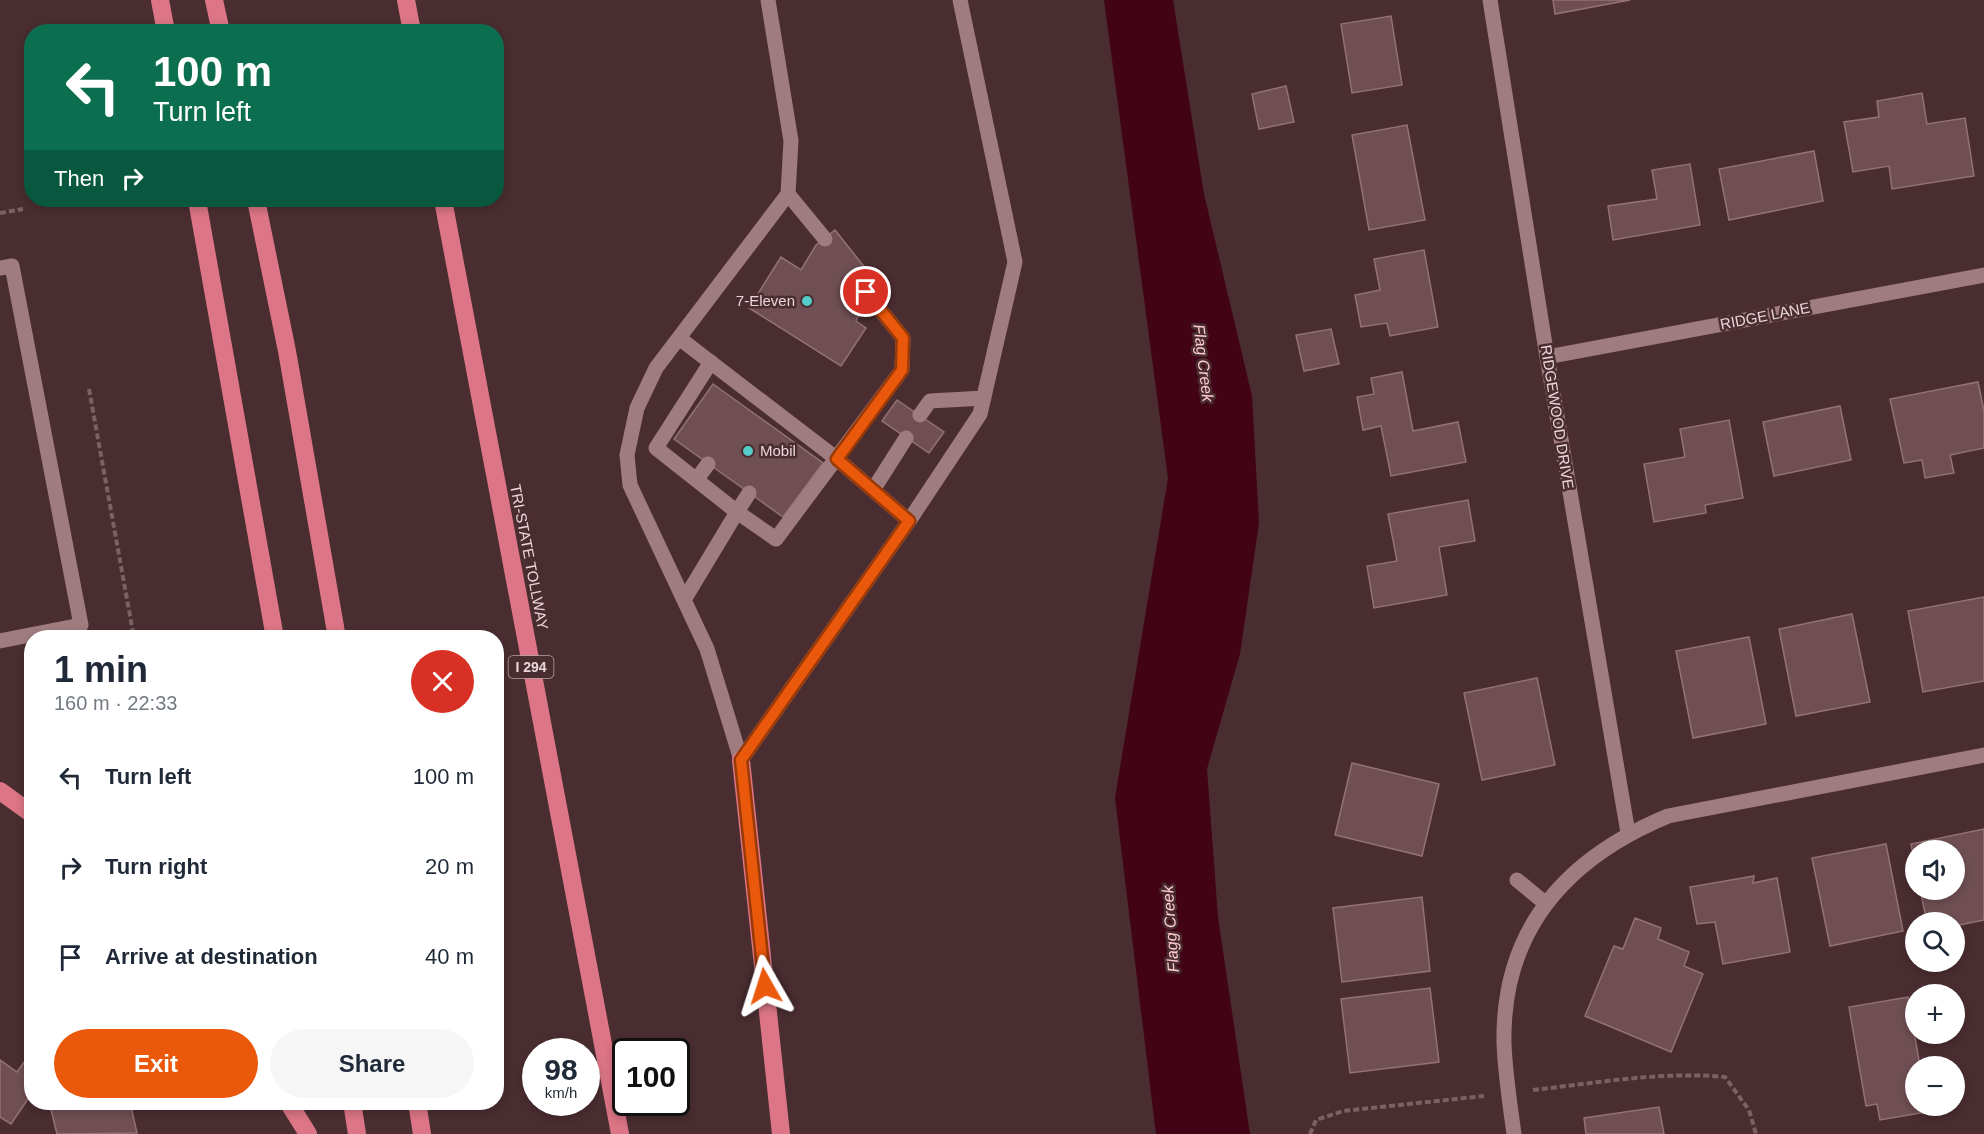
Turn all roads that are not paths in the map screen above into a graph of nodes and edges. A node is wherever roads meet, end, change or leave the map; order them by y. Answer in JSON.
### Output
{"nodes":[{"id":1,"x":160,"y":0,"type":"edge"},
{"id":2,"x":214,"y":0,"type":"edge"},
{"id":3,"x":406,"y":0,"type":"edge"},
{"id":4,"x":768,"y":0,"type":"edge"},
{"id":5,"x":960,"y":0,"type":"edge"},
{"id":6,"x":1490,"y":0,"type":"edge"},
{"id":7,"x":164,"y":24,"type":"edge"},
{"id":8,"x":218,"y":24,"type":"edge"},
{"id":9,"x":410,"y":24,"type":"edge"},
{"id":10,"x":788,"y":194,"type":"junction"},
{"id":11,"x":198,"y":207,"type":"edge"},
{"id":12,"x":257,"y":207,"type":"edge"},
{"id":13,"x":444,"y":207,"type":"edge"},
{"id":14,"x":825,"y":239,"type":"dead end"},
{"id":15,"x":0,"y":268,"type":"edge"},
{"id":16,"x":1984,"y":275,"type":"edge"},
{"id":17,"x":866,"y":292,"type":"dead end"},
{"id":18,"x":679,"y":338,"type":"junction"},
{"id":19,"x":1547,"y":357,"type":"junction"},
{"id":20,"x":711,"y":363,"type":"junction"},
{"id":21,"x":984,"y":399,"type":"junction"},
{"id":22,"x":920,"y":415,"type":"dead end"},
{"id":23,"x":906,"y":438,"type":"dead end"},
{"id":24,"x":837,"y":459,"type":"junction"},
{"id":25,"x":708,"y":464,"type":"dead end"},
{"id":26,"x":697,"y":479,"type":"junction"},
{"id":27,"x":873,"y":490,"type":"junction"},
{"id":28,"x":749,"y":493,"type":"dead end"},
{"id":29,"x":737,"y":512,"type":"junction"},
{"id":30,"x":909,"y":521,"type":"junction"},
{"id":31,"x":684,"y":600,"type":"junction"},
{"id":32,"x":56,"y":630,"type":"edge"},
{"id":33,"x":274,"y":630,"type":"edge"},
{"id":34,"x":336,"y":630,"type":"edge"},
{"id":35,"x":24,"y":636,"type":"edge"},
{"id":36,"x":0,"y":641,"type":"edge"},
{"id":37,"x":1984,"y":755,"type":"edge"},
{"id":38,"x":741,"y":760,"type":"junction"},
{"id":39,"x":0,"y":791,"type":"edge"},
{"id":40,"x":24,"y":808,"type":"edge"},
{"id":41,"x":1628,"y":833,"type":"junction"},
{"id":42,"x":1517,"y":880,"type":"dead end"},
{"id":43,"x":1545,"y":903,"type":"junction"},
{"id":44,"x":293,"y":1110,"type":"edge"},
{"id":45,"x":353,"y":1110,"type":"edge"},
{"id":46,"x":418,"y":1110,"type":"edge"},
{"id":47,"x":308,"y":1134,"type":"edge"},
{"id":48,"x":357,"y":1134,"type":"edge"},
{"id":49,"x":422,"y":1134,"type":"edge"},
{"id":50,"x":620,"y":1134,"type":"edge"},
{"id":51,"x":781,"y":1134,"type":"edge"},
{"id":52,"x":1514,"y":1134,"type":"edge"}],
"edges":[{"from":1,"to":7,"type":"highway"},
{"from":2,"to":8,"type":"highway"},
{"from":3,"to":9,"type":"highway"},
{"from":4,"to":10,"type":"street"},
{"from":5,"to":21,"type":"street"},
{"from":6,"to":19,"type":"street","name":"RIDGEWOOD DRIVE"},
{"from":10,"to":14,"type":"street"},
{"from":10,"to":18,"type":"street"},
{"from":11,"to":33,"type":"highway"},
{"from":12,"to":34,"type":"highway"},
{"from":13,"to":50,"type":"highway","name":"TRI-STATE TOLLWAY","number":"I 294"},
{"from":15,"to":32,"type":"street"},
{"from":16,"to":19,"type":"street","name":"RIDGE LANE"},
{"from":17,"to":24,"type":"street"},
{"from":18,"to":20,"type":"street"},
{"from":18,"to":31,"type":"street"},
{"from":19,"to":41,"type":"street","name":"RIDGEWOOD DRIVE"},
{"from":20,"to":24,"type":"street"},
{"from":20,"to":26,"type":"street"},
{"from":21,"to":22,"type":"street"},
{"from":21,"to":30,"type":"street"},
{"from":23,"to":27,"type":"street"},
{"from":24,"to":27,"type":"street"},
{"from":24,"to":29,"type":"street"},
{"from":25,"to":26,"type":"street"},
{"from":26,"to":29,"type":"street"},
{"from":27,"to":30,"type":"street"},
{"from":28,"to":29,"type":"street"},
{"from":29,"to":31,"type":"street"},
{"from":30,"to":38,"type":"street"},
{"from":31,"to":38,"type":"street"},
{"from":35,"to":36,"type":"street"},
{"from":37,"to":41,"type":"street"},
{"from":38,"to":51,"type":"highway"},
{"from":39,"to":40,"type":"highway"},
{"from":41,"to":43,"type":"street"},
{"from":42,"to":43,"type":"street"},
{"from":43,"to":52,"type":"street"},
{"from":44,"to":47,"type":"highway"},
{"from":45,"to":48,"type":"highway"},
{"from":46,"to":49,"type":"highway"}]}
